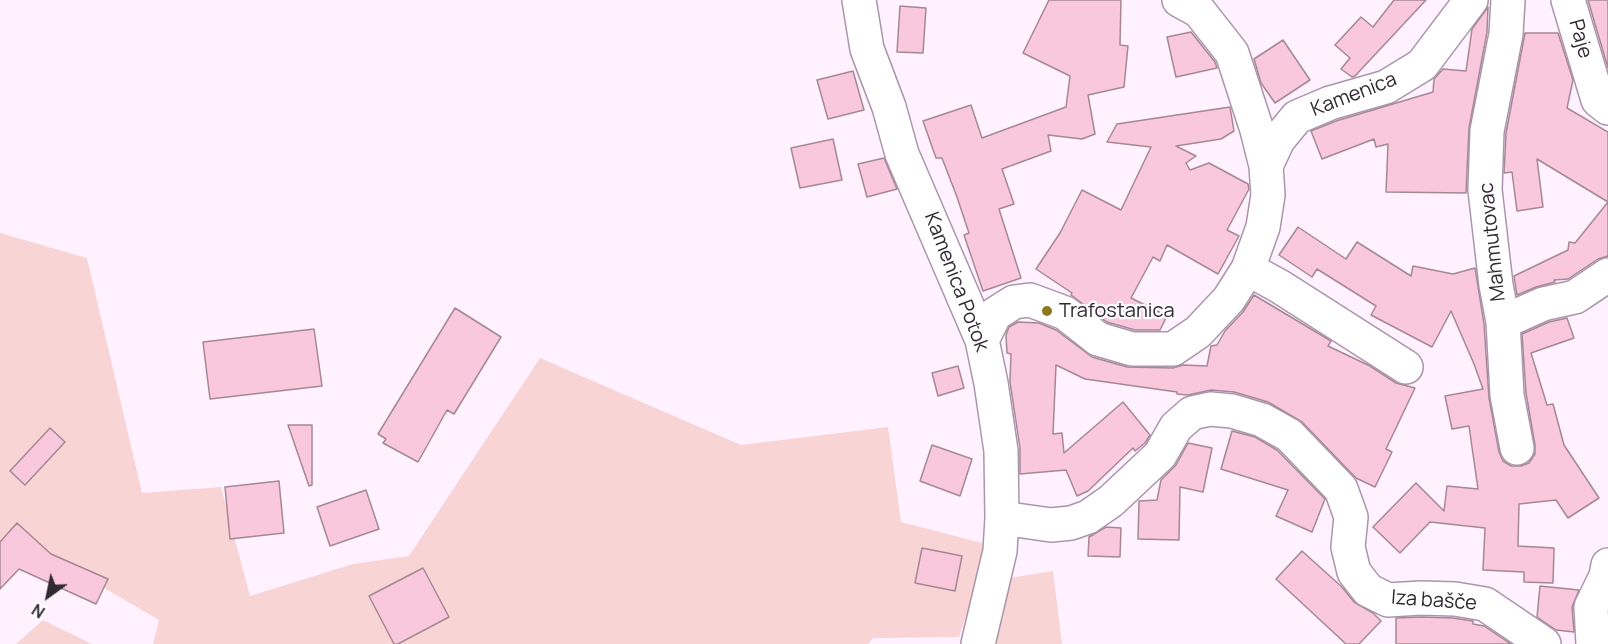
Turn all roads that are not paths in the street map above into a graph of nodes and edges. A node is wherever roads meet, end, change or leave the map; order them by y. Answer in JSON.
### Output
{"nodes":[{"id":1,"x":859,"y":0,"type":"edge"},
{"id":2,"x":1179,"y":0,"type":"edge"},
{"id":3,"x":1472,"y":0,"type":"edge"},
{"id":4,"x":1508,"y":0,"type":"edge"},
{"id":5,"x":1568,"y":0,"type":"edge"},
{"id":6,"x":1608,"y":108,"type":"edge"},
{"id":7,"x":1266,"y":166,"type":"junction"},
{"id":8,"x":1248,"y":269,"type":"junction"},
{"id":9,"x":1608,"y":275,"type":"edge"},
{"id":10,"x":1503,"y":322,"type":"junction"},
{"id":11,"x":982,"y":340,"type":"junction"},
{"id":12,"x":1406,"y":367,"type":"dead end"},
{"id":13,"x":1517,"y":448,"type":"dead end"},
{"id":14,"x":1002,"y":518,"type":"junction"},
{"id":15,"x":1608,"y":565,"type":"edge"},
{"id":16,"x":978,"y":644,"type":"edge"},
{"id":17,"x":1544,"y":644,"type":"edge"},
{"id":18,"x":1593,"y":644,"type":"edge"}],
"edges":[{"from":1,"to":11,"type":"street","name":"Kamenica Potok"},
{"from":2,"to":7,"type":"street","name":"Kamenica"},
{"from":3,"to":7,"type":"street","name":"Kamenica"},
{"from":4,"to":10,"type":"street","name":"Mahmutovac"},
{"from":5,"to":6,"type":"street","name":"Paje"},
{"from":7,"to":8,"type":"street","name":"Kamenica"},
{"from":8,"to":11,"type":"street","name":"Kamenica"},
{"from":8,"to":12,"type":"street"},
{"from":9,"to":10,"type":"street"},
{"from":10,"to":13,"type":"street","name":"Mahmutovac"},
{"from":11,"to":14,"type":"street","name":"Kamenica Potok"},
{"from":14,"to":16,"type":"street","name":"Kamenica Potok"},
{"from":14,"to":17,"type":"street","name":"Iza bašče"},
{"from":15,"to":18,"type":"street"}]}
